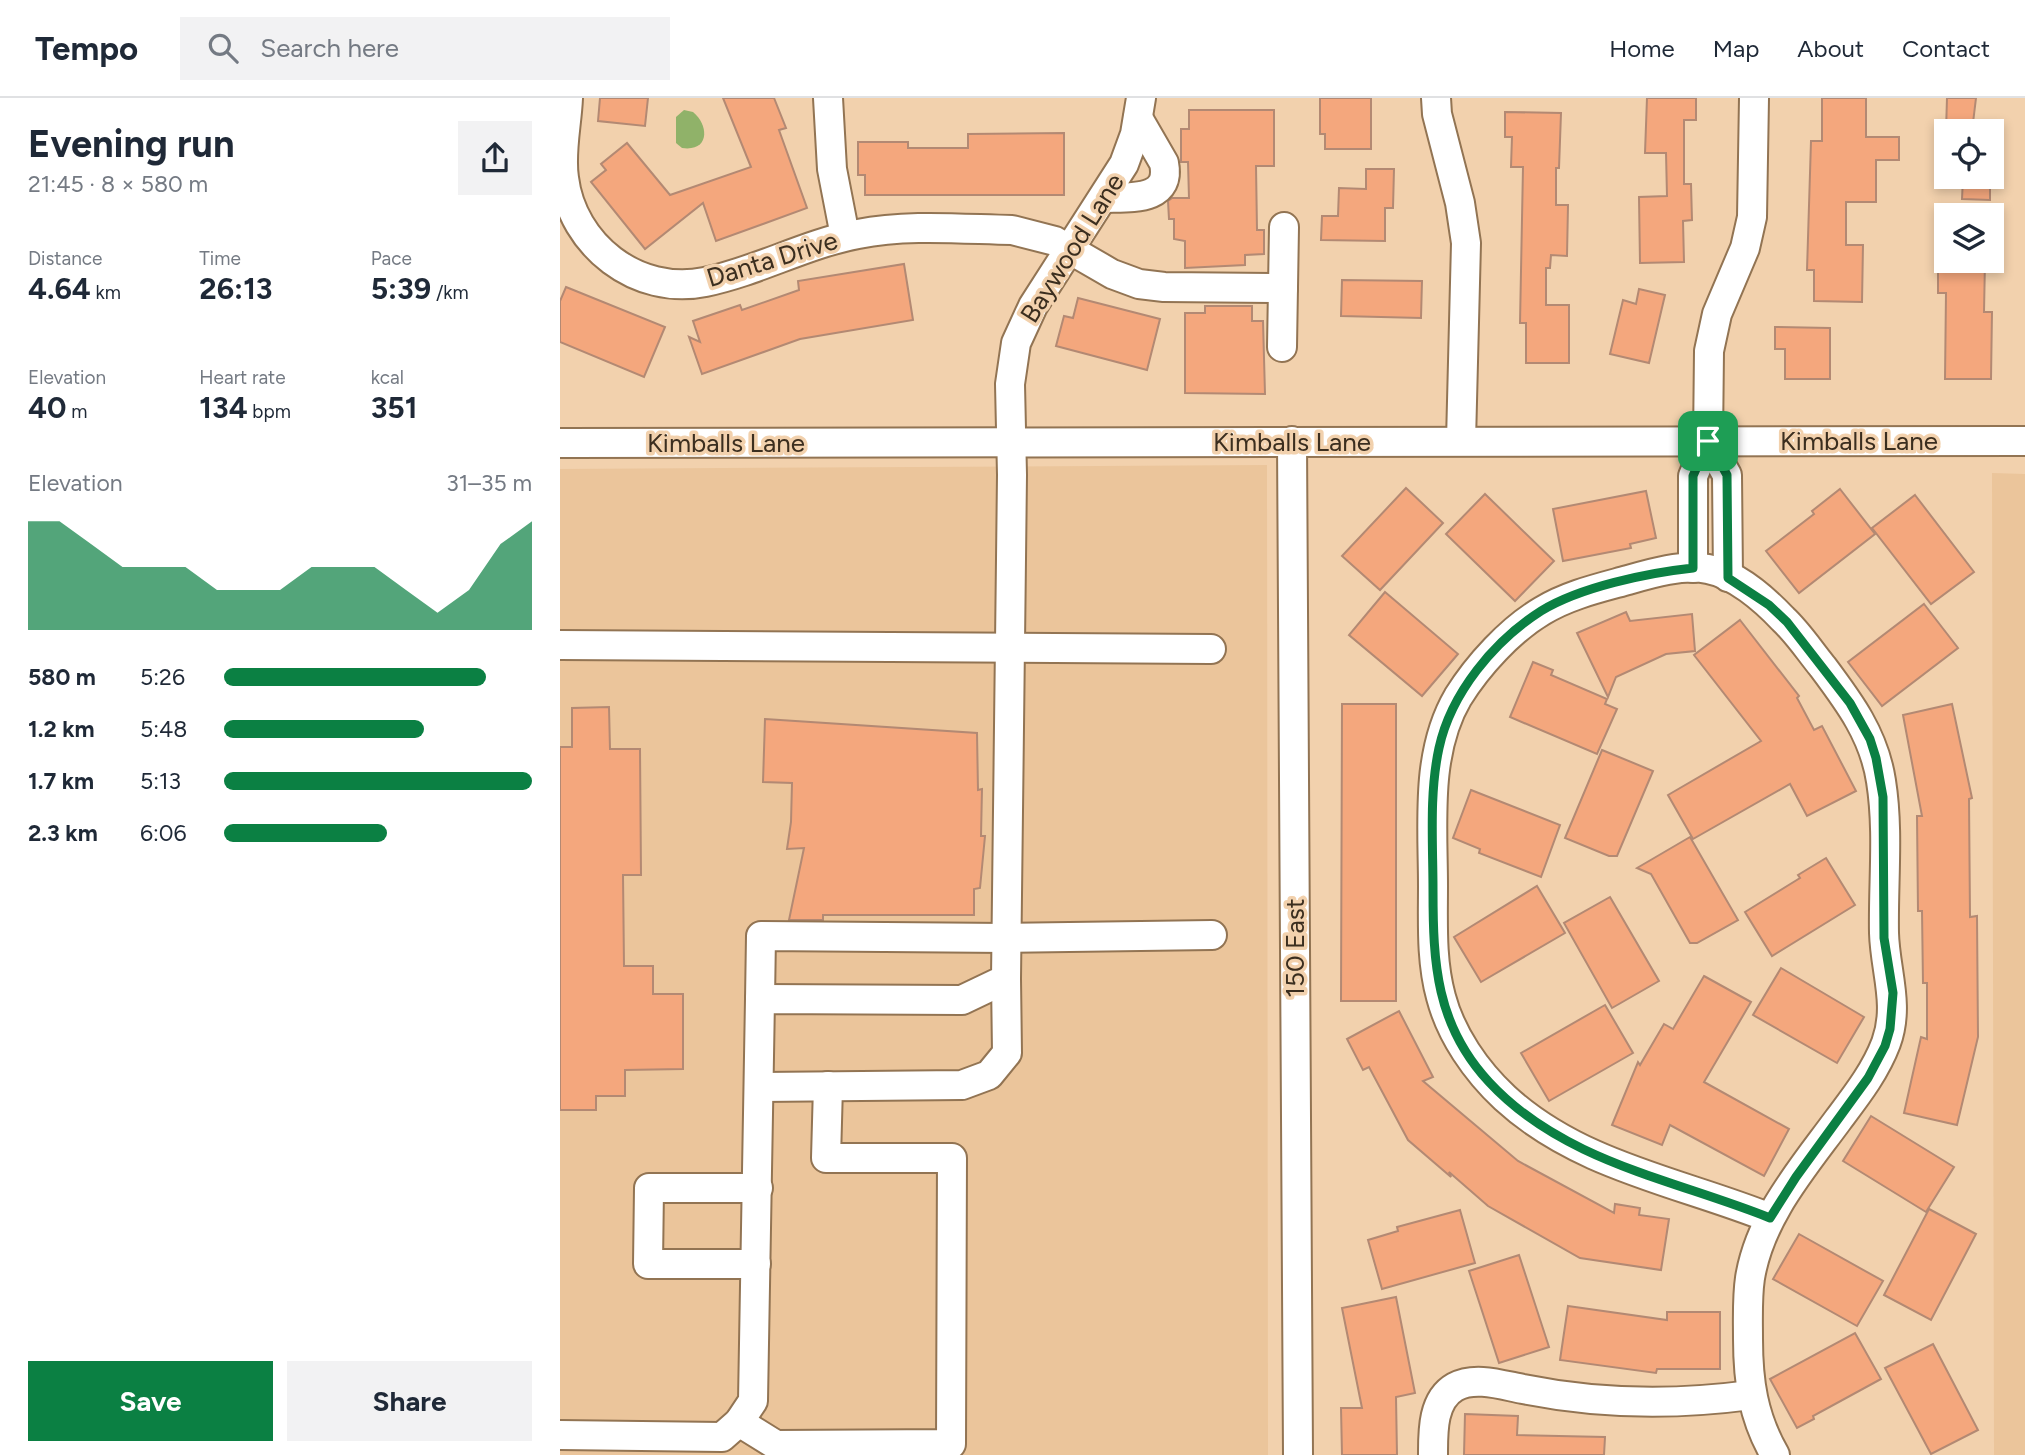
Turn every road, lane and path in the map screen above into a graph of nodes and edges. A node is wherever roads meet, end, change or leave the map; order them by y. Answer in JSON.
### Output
{"nodes":[{"id":1,"x":568,"y":98,"type":"edge"},
{"id":2,"x":1436,"y":98,"type":"edge"},
{"id":3,"x":1754,"y":98,"type":"edge"},
{"id":4,"x":825,"y":104,"type":"edge"},
{"id":5,"x":1140,"y":108,"type":"edge"},
{"id":6,"x":1104,"y":198,"type":"junction"},
{"id":7,"x":1284,"y":227,"type":"dead end"},
{"id":8,"x":845,"y":236,"type":"junction"},
{"id":9,"x":1070,"y":249,"type":"junction"},
{"id":10,"x":1283,"y":288,"type":"junction"},
{"id":11,"x":1282,"y":347,"type":"dead end"},
{"id":12,"x":1708,"y":441,"type":"junction"},
{"id":13,"x":2025,"y":441,"type":"edge"},
{"id":14,"x":1011,"y":442,"type":"junction"},
{"id":15,"x":1292,"y":442,"type":"junction"},
{"id":16,"x":1461,"y":442,"type":"junction"},
{"id":17,"x":560,"y":443,"type":"edge"},
{"id":18,"x":1711,"y":572,"type":"junction"},
{"id":19,"x":560,"y":645,"type":"edge"},
{"id":20,"x":1010,"y":648,"type":"junction"},
{"id":21,"x":1211,"y":649,"type":"dead end"},
{"id":22,"x":1212,"y":935,"type":"dead end"},
{"id":23,"x":1007,"y":938,"type":"junction"},
{"id":24,"x":1006,"y":979,"type":"junction"},
{"id":25,"x":760,"y":999,"type":"junction"},
{"id":26,"x":828,"y":1086,"type":"junction"},
{"id":27,"x":759,"y":1087,"type":"junction"},
{"id":28,"x":758,"y":1188,"type":"junction"},
{"id":29,"x":1770,"y":1218,"type":"junction"},
{"id":30,"x":757,"y":1264,"type":"junction"},
{"id":31,"x":1751,"y":1395,"type":"junction"},
{"id":32,"x":739,"y":1422,"type":"junction"},
{"id":33,"x":560,"y":1436,"type":"edge"},
{"id":34,"x":1298,"y":1455,"type":"edge"},
{"id":35,"x":1433,"y":1455,"type":"edge"},
{"id":36,"x":1775,"y":1455,"type":"edge"}],
"edges":[{"from":1,"to":8,"type":"street","name":"Danta Drive"},
{"from":2,"to":16,"type":"street"},
{"from":3,"to":12,"type":"street"},
{"from":4,"to":8,"type":"street"},
{"from":5,"to":6,"type":"street","name":"Baywood Lane"},
{"from":5,"to":6,"type":"street"},
{"from":6,"to":9,"type":"street","name":"Baywood Lane"},
{"from":7,"to":10,"type":"street"},
{"from":8,"to":9,"type":"street","name":"Danta Drive"},
{"from":9,"to":10,"type":"street","name":"Danta Drive"},
{"from":9,"to":14,"type":"street","name":"Baywood Lane"},
{"from":10,"to":11,"type":"street"},
{"from":12,"to":13,"type":"street","name":"Kimballs Lane"},
{"from":12,"to":16,"type":"street","name":"Kimballs Lane"},
{"from":12,"to":18,"type":"street"},
{"from":14,"to":15,"type":"street","name":"Kimballs Lane"},
{"from":14,"to":17,"type":"street","name":"Kimballs Lane"},
{"from":14,"to":20,"type":"street","name":"Baywood Lane"},
{"from":15,"to":16,"type":"street","name":"Kimballs Lane"},
{"from":15,"to":34,"type":"street","name":"150 East"},
{"from":18,"to":29,"type":"street"},
{"from":18,"to":29,"type":"street"},
{"from":19,"to":20,"type":"street"},
{"from":20,"to":21,"type":"street"},
{"from":20,"to":23,"type":"street","name":"Baywood Lane"},
{"from":22,"to":23,"type":"street"},
{"from":23,"to":24,"type":"street","name":"Baywood Lane"},
{"from":23,"to":25,"type":"street"},
{"from":24,"to":25,"type":"street"},
{"from":24,"to":26,"type":"street","name":"Baywood Lane"},
{"from":25,"to":27,"type":"street"},
{"from":26,"to":27,"type":"street","name":"Baywood Lane"},
{"from":26,"to":32,"type":"street"},
{"from":27,"to":28,"type":"street"},
{"from":28,"to":30,"type":"street"},
{"from":28,"to":30,"type":"street"},
{"from":29,"to":31,"type":"street"},
{"from":30,"to":32,"type":"street"},
{"from":31,"to":35,"type":"street"},
{"from":31,"to":36,"type":"street"},
{"from":32,"to":33,"type":"street"}]}
